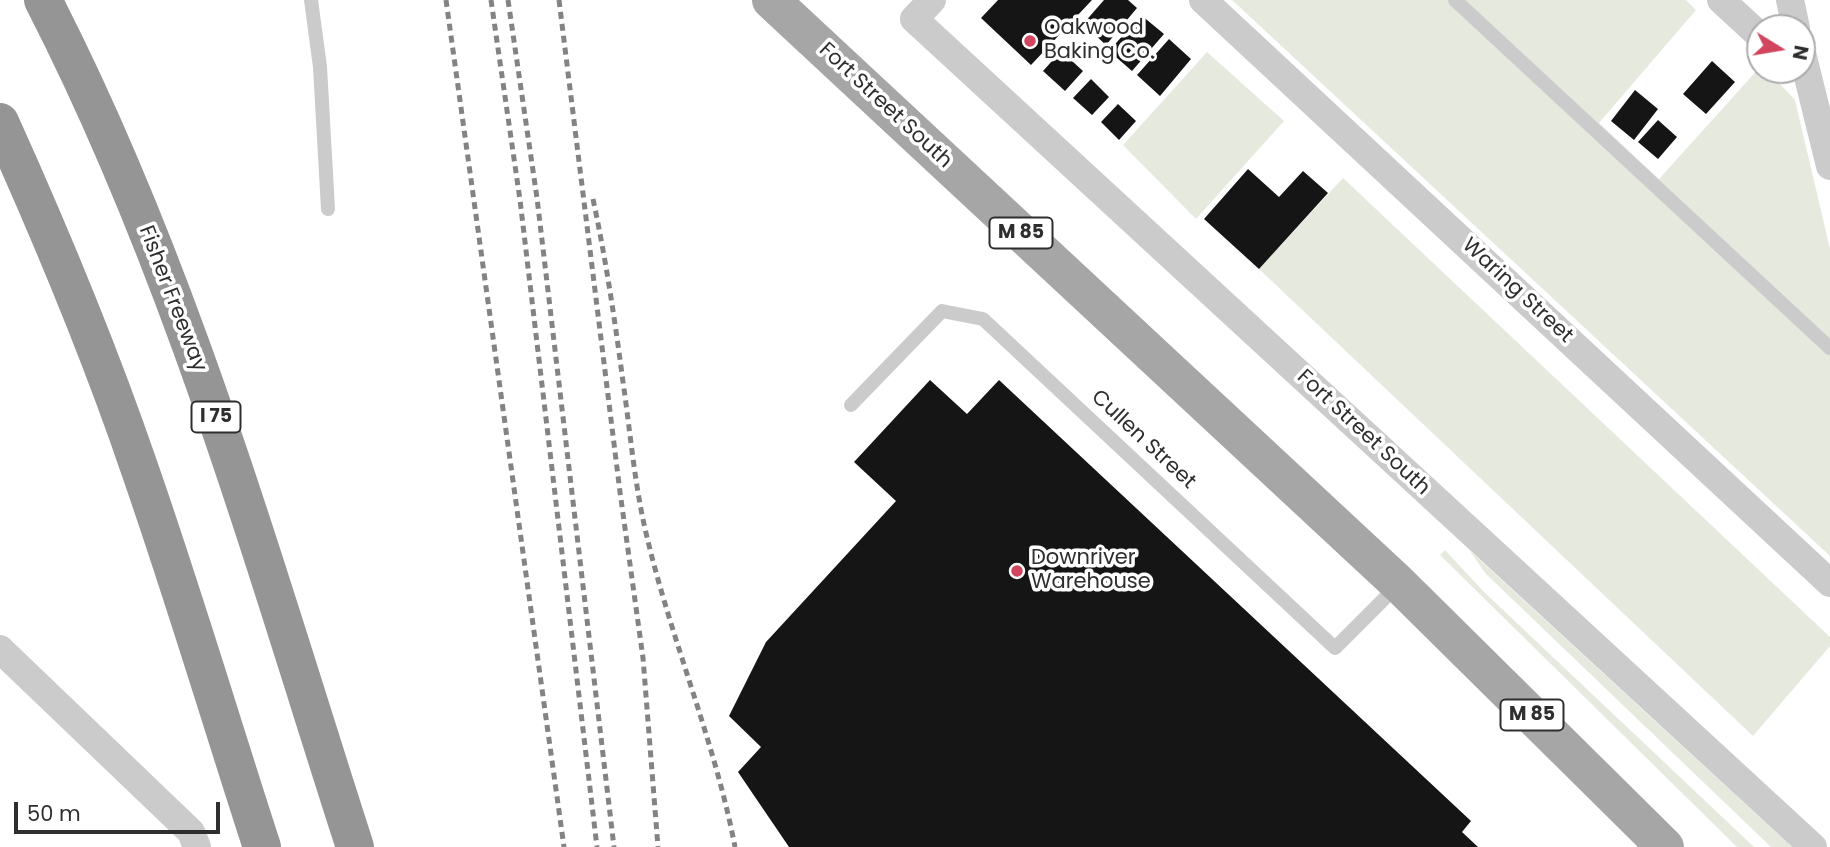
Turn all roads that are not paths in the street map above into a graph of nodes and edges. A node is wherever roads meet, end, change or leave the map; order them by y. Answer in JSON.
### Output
{"nodes":[{"id":1,"x":43,"y":0,"type":"edge"},
{"id":2,"x":311,"y":0,"type":"edge"},
{"id":3,"x":771,"y":0,"type":"edge"},
{"id":4,"x":1203,"y":0,"type":"edge"},
{"id":5,"x":1455,"y":0,"type":"edge"},
{"id":6,"x":1721,"y":0,"type":"edge"},
{"id":7,"x":923,"y":9,"type":"edge"},
{"id":8,"x":1746,"y":23,"type":"edge"},
{"id":9,"x":1805,"y":84,"type":"edge"},
{"id":10,"x":0,"y":122,"type":"edge"},
{"id":11,"x":1830,"y":166,"type":"edge"},
{"id":12,"x":328,"y":209,"type":"dead end"},
{"id":13,"x":1830,"y":348,"type":"edge"},
{"id":14,"x":851,"y":405,"type":"dead end"},
{"id":15,"x":1830,"y":583,"type":"edge"},
{"id":16,"x":1399,"y":584,"type":"junction"},
{"id":17,"x":0,"y":649,"type":"edge"},
{"id":18,"x":194,"y":840,"type":"edge"},
{"id":19,"x":262,"y":847,"type":"edge"},
{"id":20,"x":355,"y":847,"type":"edge"},
{"id":21,"x":1665,"y":847,"type":"edge"},
{"id":22,"x":1813,"y":847,"type":"edge"}],
"edges":[{"from":1,"to":20,"type":"highway","name":"Fisher Freeway","number":"I 75"},
{"from":2,"to":12,"type":"lane"},
{"from":3,"to":16,"type":"main road","name":"Fort Street South","number":"M 85"},
{"from":4,"to":15,"type":"street","name":"Waring Street"},
{"from":5,"to":13,"type":"lane"},
{"from":6,"to":8,"type":"street"},
{"from":7,"to":22,"type":"street","name":"Fort Street South"},
{"from":9,"to":11,"type":"street"},
{"from":10,"to":19,"type":"highway"},
{"from":14,"to":16,"type":"lane","name":"Cullen Street"},
{"from":16,"to":21,"type":"main road","number":"M 85"},
{"from":17,"to":18,"type":"street"}]}
